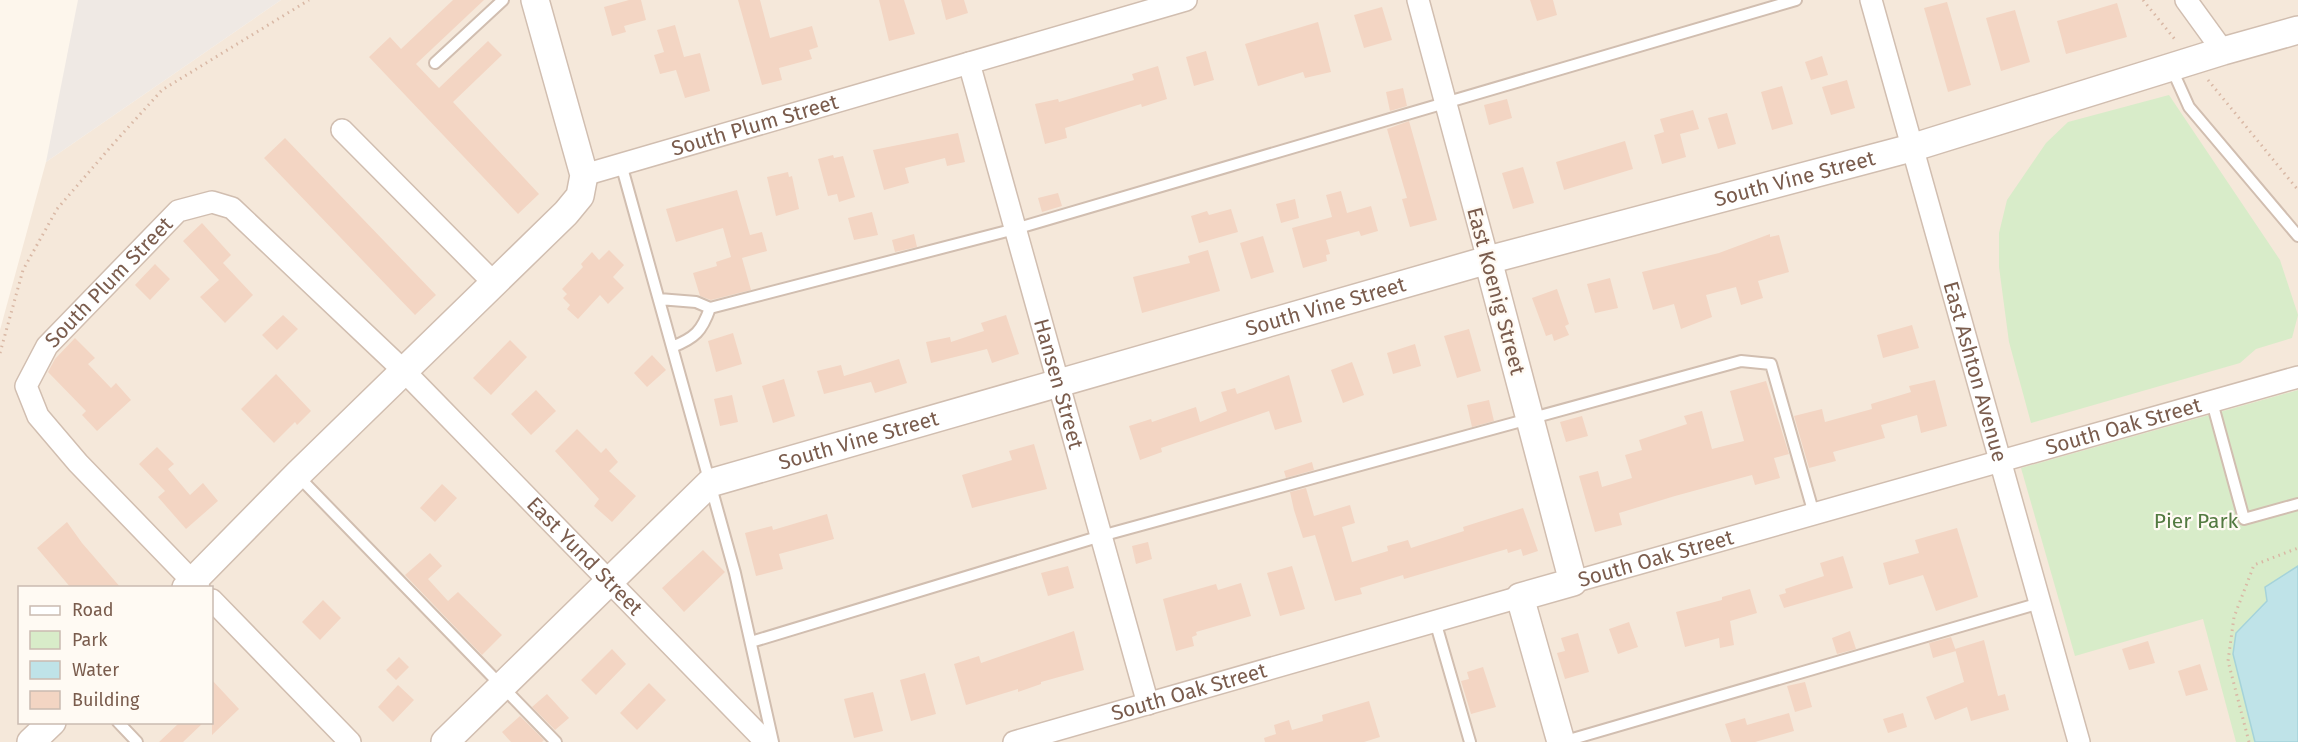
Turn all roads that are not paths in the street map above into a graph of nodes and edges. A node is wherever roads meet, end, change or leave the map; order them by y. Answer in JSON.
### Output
{"nodes":[{"id":1,"x":503,"y":0,"type":"edge"},
{"id":2,"x":535,"y":0,"type":"edge"},
{"id":3,"x":1186,"y":0,"type":"edge"},
{"id":4,"x":1418,"y":0,"type":"edge"},
{"id":5,"x":1796,"y":0,"type":"edge"},
{"id":6,"x":1871,"y":0,"type":"edge"},
{"id":7,"x":2186,"y":0,"type":"edge"},
{"id":8,"x":2298,"y":30,"type":"edge"},
{"id":9,"x":2223,"y":51,"type":"junction"},
{"id":10,"x":435,"y":63,"type":"dead end"},
{"id":11,"x":969,"y":63,"type":"junction"},
{"id":12,"x":2181,"y":64,"type":"junction"},
{"id":13,"x":1445,"y":101,"type":"junction"},
{"id":14,"x":342,"y":130,"type":"dead end"},
{"id":15,"x":1911,"y":148,"type":"junction"},
{"id":16,"x":621,"y":164,"type":"junction"},
{"id":17,"x":584,"y":175,"type":"junction"},
{"id":18,"x":1015,"y":229,"type":"junction"},
{"id":19,"x":2298,"y":236,"type":"edge"},
{"id":20,"x":1488,"y":260,"type":"junction"},
{"id":21,"x":494,"y":283,"type":"junction"},
{"id":22,"x":659,"y":299,"type":"junction"},
{"id":23,"x":710,"y":308,"type":"junction"},
{"id":24,"x":672,"y":347,"type":"junction"},
{"id":25,"x":404,"y":371,"type":"junction"},
{"id":26,"x":2298,"y":378,"type":"edge"},
{"id":27,"x":1059,"y":384,"type":"junction"},
{"id":28,"x":2212,"y":402,"type":"junction"},
{"id":29,"x":1529,"y":418,"type":"junction"},
{"id":30,"x":2000,"y":462,"type":"junction"},
{"id":31,"x":297,"y":475,"type":"junction"},
{"id":32,"x":710,"y":483,"type":"junction"},
{"id":33,"x":2298,"y":504,"type":"edge"},
{"id":34,"x":1814,"y":514,"type":"junction"},
{"id":35,"x":1101,"y":536,"type":"junction"},
{"id":36,"x":609,"y":582,"type":"junction"},
{"id":37,"x":1573,"y":582,"type":"junction"},
{"id":38,"x":192,"y":585,"type":"edge"},
{"id":39,"x":1520,"y":597,"type":"junction"},
{"id":40,"x":213,"y":601,"type":"edge"},
{"id":41,"x":2040,"y":603,"type":"junction"},
{"id":42,"x":1435,"y":621,"type":"junction"},
{"id":43,"x":751,"y":642,"type":"junction"},
{"id":44,"x":502,"y":687,"type":"junction"},
{"id":45,"x":1148,"y":704,"type":"junction"},
{"id":46,"x":50,"y":724,"type":"edge"},
{"id":47,"x":119,"y":724,"type":"edge"},
{"id":48,"x":32,"y":742,"type":"edge"},
{"id":49,"x":137,"y":742,"type":"edge"},
{"id":50,"x":350,"y":742,"type":"edge"},
{"id":51,"x":446,"y":742,"type":"edge"},
{"id":52,"x":556,"y":742,"type":"edge"},
{"id":53,"x":766,"y":742,"type":"edge"},
{"id":54,"x":773,"y":742,"type":"edge"},
{"id":55,"x":1014,"y":742,"type":"edge"},
{"id":56,"x":1470,"y":742,"type":"edge"},
{"id":57,"x":1561,"y":742,"type":"edge"},
{"id":58,"x":2079,"y":742,"type":"edge"}],
"edges":[{"from":1,"to":10,"type":"lane"},
{"from":2,"to":17,"type":"street"},
{"from":3,"to":11,"type":"street","name":"South Plum Street"},
{"from":4,"to":13,"type":"street","name":"East Koenig Street"},
{"from":5,"to":13,"type":"lane"},
{"from":6,"to":15,"type":"street","name":"East Ashton Avenue"},
{"from":7,"to":9,"type":"street"},
{"from":8,"to":9,"type":"street","name":"South Vine Street"},
{"from":9,"to":12,"type":"street","name":"South Vine Street"},
{"from":11,"to":16,"type":"street","name":"South Plum Street"},
{"from":11,"to":18,"type":"street","name":"Hansen Street"},
{"from":12,"to":15,"type":"street","name":"South Vine Street"},
{"from":12,"to":19,"type":"lane"},
{"from":13,"to":18,"type":"lane"},
{"from":13,"to":20,"type":"street","name":"East Koenig Street"},
{"from":14,"to":21,"type":"street"},
{"from":15,"to":20,"type":"street","name":"South Vine Street"},
{"from":15,"to":30,"type":"street","name":"East Ashton Avenue"},
{"from":16,"to":17,"type":"street","name":"South Plum Street"},
{"from":16,"to":22,"type":"lane"},
{"from":17,"to":21,"type":"street","name":"South Plum Street"},
{"from":18,"to":23,"type":"lane"},
{"from":18,"to":27,"type":"street","name":"Hansen Street"},
{"from":20,"to":27,"type":"street","name":"South Vine Street"},
{"from":20,"to":29,"type":"street","name":"East Koenig Street"},
{"from":21,"to":25,"type":"street","name":"South Plum Street"},
{"from":22,"to":23,"type":"lane"},
{"from":22,"to":24,"type":"lane"},
{"from":23,"to":24,"type":"lane"},
{"from":24,"to":32,"type":"lane"},
{"from":25,"to":31,"type":"street","name":"South Plum Street"},
{"from":25,"to":36,"type":"street","name":"East Yund Street"},
{"from":25,"to":38,"type":"street","name":"South Plum Street"},
{"from":26,"to":28,"type":"street","name":"South Oak Street"},
{"from":27,"to":32,"type":"street","name":"South Vine Street"},
{"from":27,"to":35,"type":"street","name":"Hansen Street"},
{"from":28,"to":30,"type":"street","name":"South Oak Street"},
{"from":28,"to":33,"type":"lane"},
{"from":29,"to":34,"type":"lane"},
{"from":29,"to":35,"type":"lane"},
{"from":29,"to":37,"type":"street","name":"East Koenig Street"},
{"from":30,"to":34,"type":"street","name":"South Oak Street"},
{"from":30,"to":41,"type":"street","name":"East Ashton Avenue"},
{"from":31,"to":38,"type":"street","name":"South Plum Street"},
{"from":31,"to":44,"type":"lane"},
{"from":32,"to":36,"type":"street","name":"South Vine Street"},
{"from":32,"to":43,"type":"lane"},
{"from":34,"to":37,"type":"street","name":"South Oak Street"},
{"from":35,"to":43,"type":"lane"},
{"from":35,"to":45,"type":"street","name":"Hansen Street"},
{"from":36,"to":44,"type":"street","name":"South Vine Street"},
{"from":36,"to":53,"type":"street","name":"East Yund Street"},
{"from":37,"to":39,"type":"street","name":"South Oak Street"},
{"from":39,"to":42,"type":"street","name":"South Oak Street"},
{"from":39,"to":57,"type":"street"},
{"from":40,"to":50,"type":"street"},
{"from":41,"to":57,"type":"lane"},
{"from":41,"to":58,"type":"street","name":"East Ashton Avenue"},
{"from":42,"to":45,"type":"street","name":"South Oak Street"},
{"from":42,"to":56,"type":"lane"},
{"from":43,"to":54,"type":"lane"},
{"from":44,"to":51,"type":"street","name":"South Vine Street"},
{"from":44,"to":52,"type":"lane"},
{"from":45,"to":55,"type":"street","name":"South Oak Street"},
{"from":46,"to":48,"type":"street"},
{"from":47,"to":49,"type":"lane"}]}
